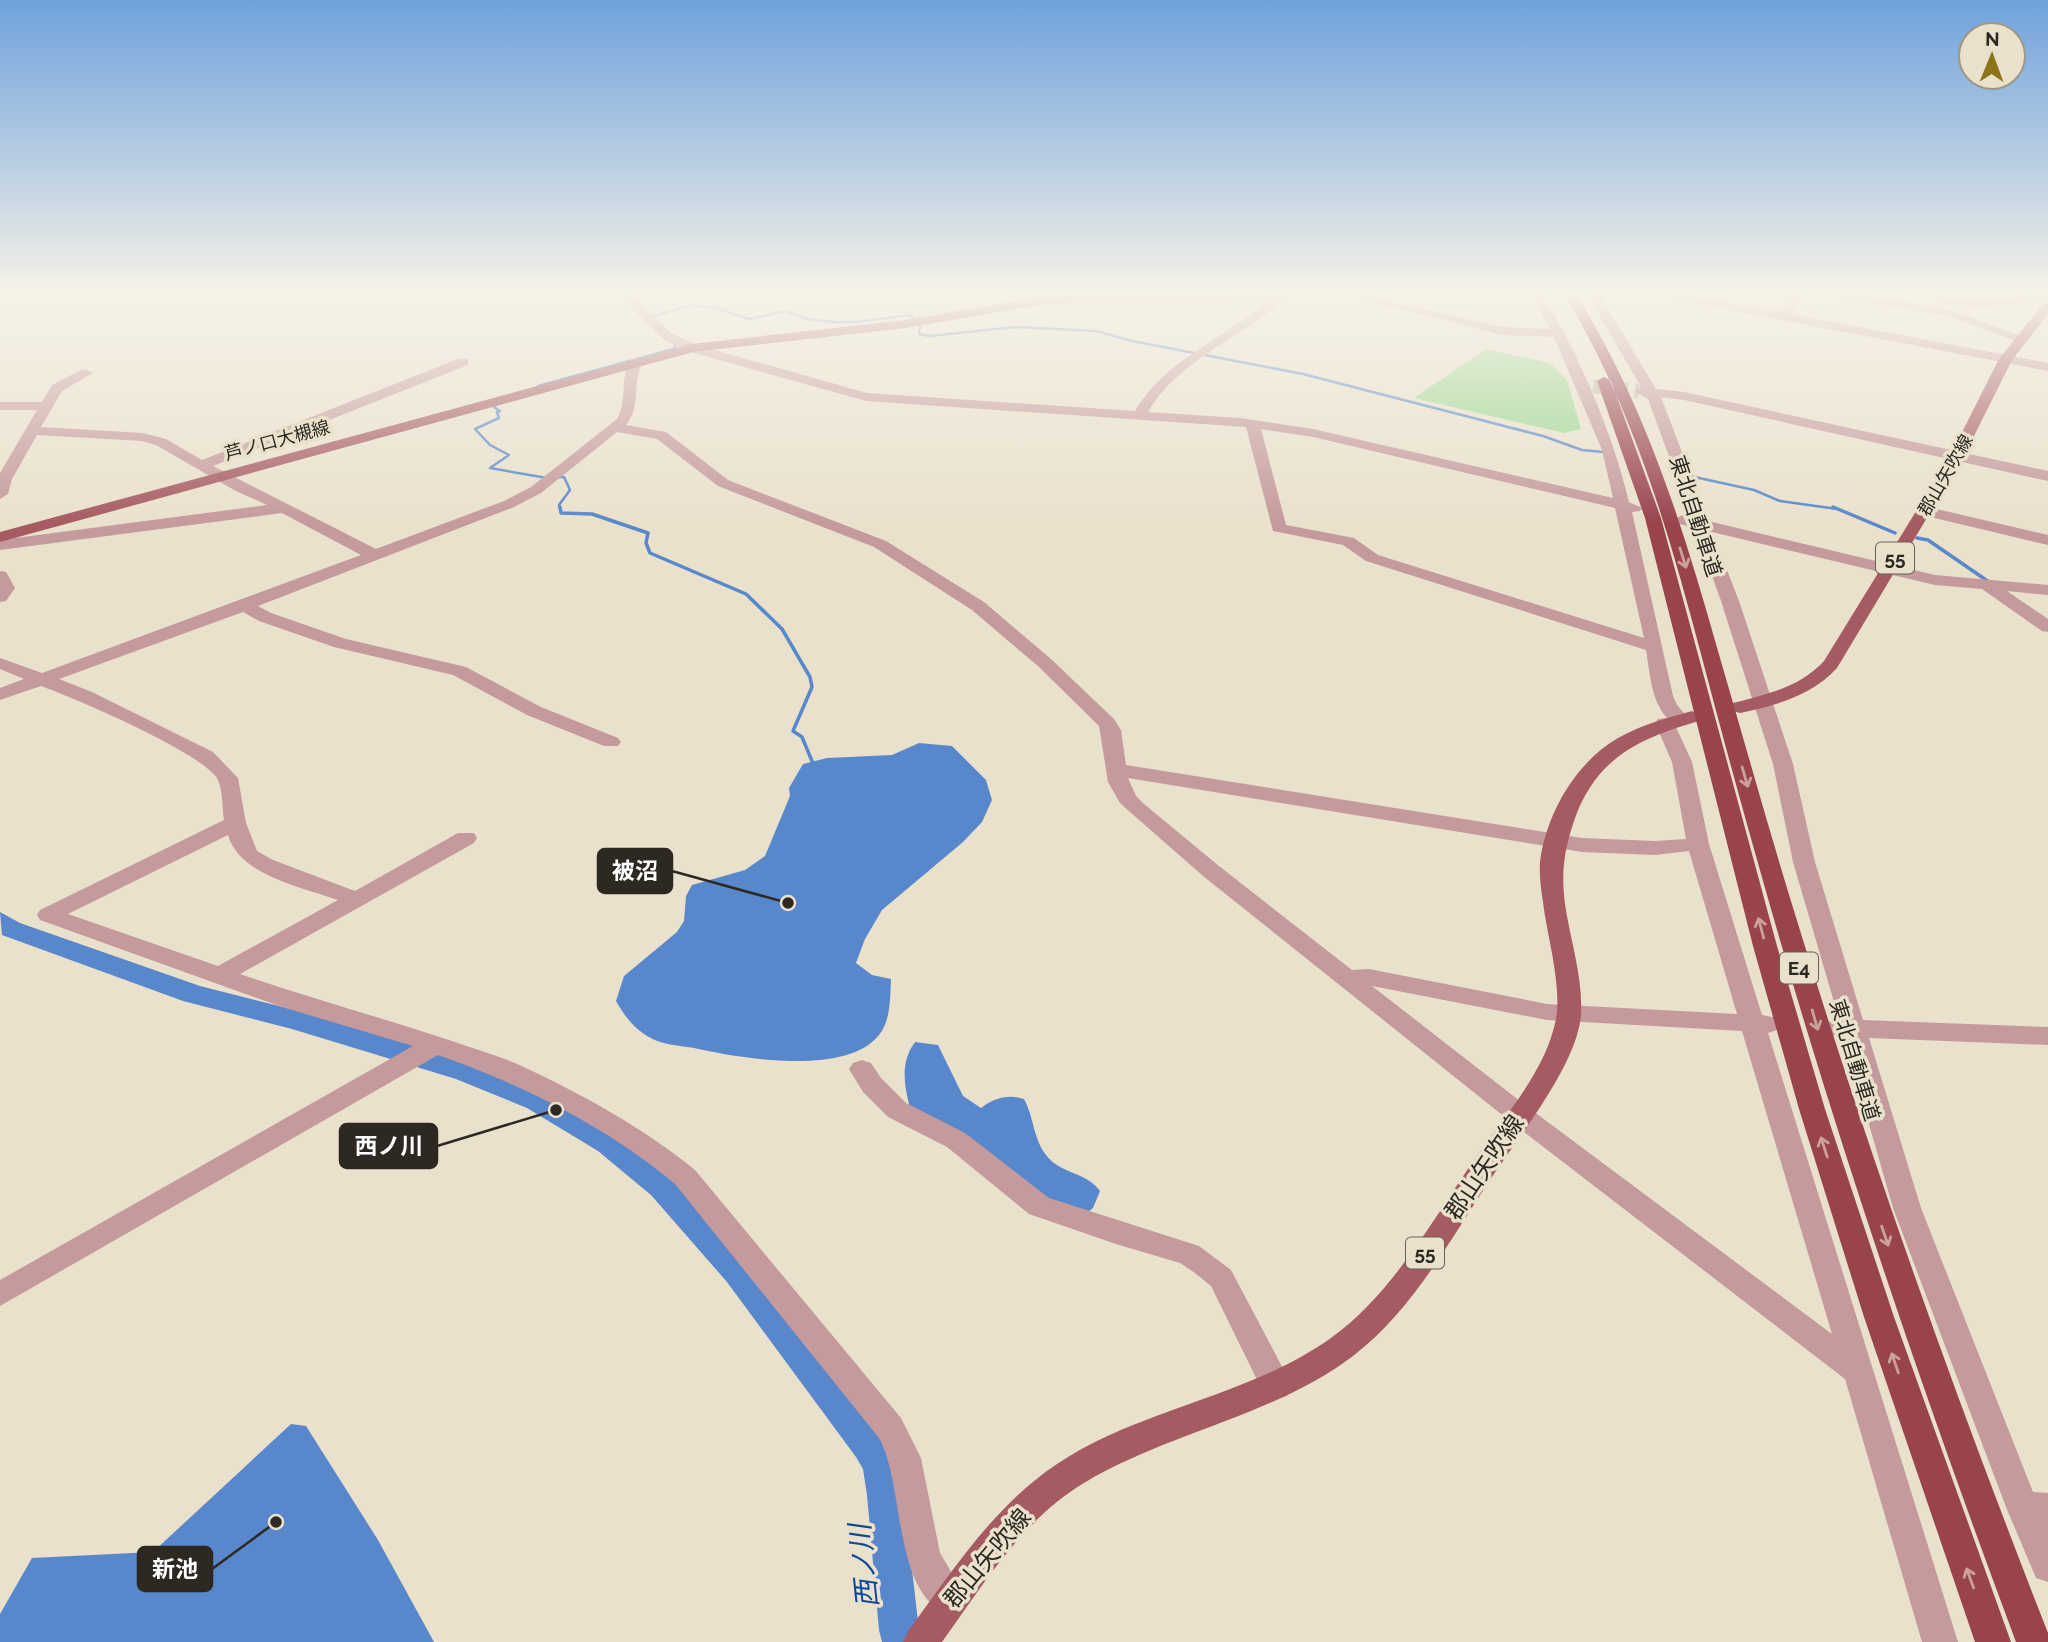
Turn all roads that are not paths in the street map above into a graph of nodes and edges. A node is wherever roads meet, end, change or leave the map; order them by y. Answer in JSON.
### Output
{"nodes":[{"id":1,"x":441,"y":371,"type":"edge"},
{"id":2,"x":604,"y":371,"type":"edge"},
{"id":3,"x":631,"y":371,"type":"edge"},
{"id":4,"x":772,"y":371,"type":"edge"},
{"id":5,"x":1176,"y":371,"type":"edge"},
{"id":6,"x":1578,"y":371,"type":"edge"},
{"id":7,"x":1599,"y":371,"type":"edge"},
{"id":8,"x":1615,"y":371,"type":"edge"},
{"id":9,"x":1634,"y":371,"type":"edge"},
{"id":10,"x":2001,"y":371,"type":"edge"},
{"id":11,"x":86,"y":373,"type":"dead end"},
{"id":12,"x":1645,"y":391,"type":"junction"},
{"id":13,"x":47,"y":406,"type":"junction"},
{"id":14,"x":0,"y":407,"type":"edge"},
{"id":15,"x":1139,"y":416,"type":"junction"},
{"id":16,"x":1252,"y":424,"type":"junction"},
{"id":17,"x":616,"y":428,"type":"junction"},
{"id":18,"x":33,"y":431,"type":"junction"},
{"id":19,"x":1957,"y":456,"type":"junction"},
{"id":20,"x":202,"y":465,"type":"junction"},
{"id":21,"x":219,"y":476,"type":"junction"},
{"id":22,"x":2048,"y":476,"type":"edge"},
{"id":23,"x":0,"y":494,"type":"edge"},
{"id":24,"x":1628,"y":507,"type":"junction"},
{"id":25,"x":284,"y":508,"type":"junction"},
{"id":26,"x":1924,"y":511,"type":"junction"},
{"id":27,"x":1682,"y":520,"type":"dead end"},
{"id":28,"x":1703,"y":524,"type":"junction"},
{"id":29,"x":0,"y":537,"type":"edge"},
{"id":30,"x":2048,"y":540,"type":"edge"},
{"id":31,"x":0,"y":545,"type":"edge"},
{"id":32,"x":374,"y":555,"type":"junction"},
{"id":33,"x":1888,"y":569,"type":"junction"},
{"id":34,"x":0,"y":576,"type":"edge"},
{"id":35,"x":1988,"y":586,"type":"junction"},
{"id":36,"x":2048,"y":590,"type":"edge"},
{"id":37,"x":0,"y":597,"type":"edge"},
{"id":38,"x":244,"y":605,"type":"junction"},
{"id":39,"x":2048,"y":627,"type":"edge"},
{"id":40,"x":1654,"y":647,"type":"junction"},
{"id":41,"x":0,"y":663,"type":"edge"},
{"id":42,"x":40,"y":680,"type":"junction"},
{"id":43,"x":0,"y":694,"type":"edge"},
{"id":44,"x":1751,"y":705,"type":"junction"},
{"id":45,"x":1679,"y":720,"type":"junction"},
{"id":46,"x":611,"y":742,"type":"dead end"},
{"id":47,"x":1117,"y":770,"type":"junction"},
{"id":48,"x":235,"y":823,"type":"junction"},
{"id":49,"x":466,"y":838,"type":"dead end"},
{"id":50,"x":1557,"y":840,"type":"junction"},
{"id":51,"x":1698,"y":844,"type":"junction"},
{"id":52,"x":358,"y":901,"type":"junction"},
{"id":53,"x":221,"y":975,"type":"junction"},
{"id":54,"x":1346,"y":978,"type":"junction"},
{"id":55,"x":1569,"y":1014,"type":"junction"},
{"id":56,"x":1759,"y":1024,"type":"junction"},
{"id":57,"x":1846,"y":1028,"type":"junction"},
{"id":58,"x":2048,"y":1036,"type":"edge"},
{"id":59,"x":434,"y":1046,"type":"junction"},
{"id":60,"x":862,"y":1069,"type":"dead end"},
{"id":61,"x":1520,"y":1115,"type":"junction"},
{"id":62,"x":0,"y":1294,"type":"edge"},
{"id":63,"x":1858,"y":1371,"type":"junction"},
{"id":64,"x":1276,"y":1386,"type":"junction"},
{"id":65,"x":2035,"y":1507,"type":"edge"},
{"id":66,"x":2048,"y":1566,"type":"edge"},
{"id":67,"x":951,"y":1600,"type":"junction"},
{"id":68,"x":921,"y":1642,"type":"edge"},
{"id":69,"x":1940,"y":1642,"type":"edge"},
{"id":70,"x":1993,"y":1642,"type":"edge"},
{"id":71,"x":2035,"y":1642,"type":"edge"}],
"edges":[{"from":1,"to":20,"type":"street"},
{"from":2,"to":21,"type":"main road","name":"芦ノ口大槻線"},
{"from":3,"to":17,"type":"street"},
{"from":4,"to":15,"type":"street"},
{"from":5,"to":15,"type":"street"},
{"from":6,"to":24,"type":"street"},
{"from":70,"to":7,"type":"highway","name":"東北自動車道","number":"E4","one_way":true},
{"from":8,"to":71,"type":"highway","name":"東北自動車道","number":"E4","one_way":true},
{"from":9,"to":12,"type":"street"},
{"from":10,"to":19,"type":"main road","name":"郡山矢吹線","number":"55"},
{"from":11,"to":13,"type":"street"},
{"from":12,"to":19,"type":"street"},
{"from":12,"to":28,"type":"street"},
{"from":13,"to":14,"type":"street"},
{"from":13,"to":18,"type":"street"},
{"from":15,"to":16,"type":"street"},
{"from":16,"to":24,"type":"street"},
{"from":16,"to":40,"type":"street"},
{"from":17,"to":32,"type":"street"},
{"from":17,"to":47,"type":"street"},
{"from":18,"to":20,"type":"street"},
{"from":18,"to":23,"type":"street"},
{"from":19,"to":22,"type":"street"},
{"from":19,"to":26,"type":"main road","name":"郡山矢吹線","number":"55"},
{"from":20,"to":21,"type":"street"},
{"from":21,"to":25,"type":"street"},
{"from":21,"to":29,"type":"main road","name":"芦ノ口大槻線"},
{"from":24,"to":40,"type":"street"},
{"from":25,"to":31,"type":"street"},
{"from":25,"to":32,"type":"street"},
{"from":26,"to":30,"type":"street"},
{"from":26,"to":33,"type":"main road","name":"郡山矢吹線","number":"55"},
{"from":27,"to":28,"type":"street"},
{"from":28,"to":33,"type":"street"},
{"from":28,"to":44,"type":"street"},
{"from":32,"to":38,"type":"street"},
{"from":33,"to":35,"type":"street"},
{"from":33,"to":44,"type":"main road","name":"郡山矢吹線","number":"55"},
{"from":34,"to":37,"type":"street"},
{"from":35,"to":36,"type":"street"},
{"from":35,"to":39,"type":"street"},
{"from":38,"to":42,"type":"street"},
{"from":38,"to":46,"type":"street"},
{"from":40,"to":45,"type":"street"},
{"from":41,"to":42,"type":"street"},
{"from":42,"to":43,"type":"street"},
{"from":42,"to":48,"type":"street"},
{"from":44,"to":57,"type":"street"},
{"from":45,"to":50,"type":"main road","name":"郡山矢吹線","number":"55"},
{"from":45,"to":51,"type":"street"},
{"from":47,"to":50,"type":"street"},
{"from":47,"to":54,"type":"street"},
{"from":48,"to":52,"type":"street"},
{"from":48,"to":53,"type":"street"},
{"from":49,"to":52,"type":"street"},
{"from":50,"to":51,"type":"street"},
{"from":50,"to":55,"type":"main road","name":"郡山矢吹線","number":"55"},
{"from":51,"to":56,"type":"street"},
{"from":52,"to":53,"type":"street"},
{"from":53,"to":59,"type":"street"},
{"from":54,"to":55,"type":"street"},
{"from":54,"to":61,"type":"street"},
{"from":55,"to":56,"type":"street"},
{"from":55,"to":61,"type":"main road","name":"郡山矢吹線","number":"55"},
{"from":56,"to":63,"type":"street"},
{"from":57,"to":58,"type":"street"},
{"from":57,"to":65,"type":"street"},
{"from":59,"to":62,"type":"street"},
{"from":59,"to":67,"type":"street"},
{"from":60,"to":64,"type":"street"},
{"from":61,"to":63,"type":"street"},
{"from":61,"to":64,"type":"main road","name":"郡山矢吹線","number":"55"},
{"from":63,"to":69,"type":"street"},
{"from":64,"to":67,"type":"main road","name":"郡山矢吹線","number":"55"},
{"from":65,"to":66,"type":"street"},
{"from":67,"to":68,"type":"main road","name":"郡山矢吹線","number":"55"}]}
